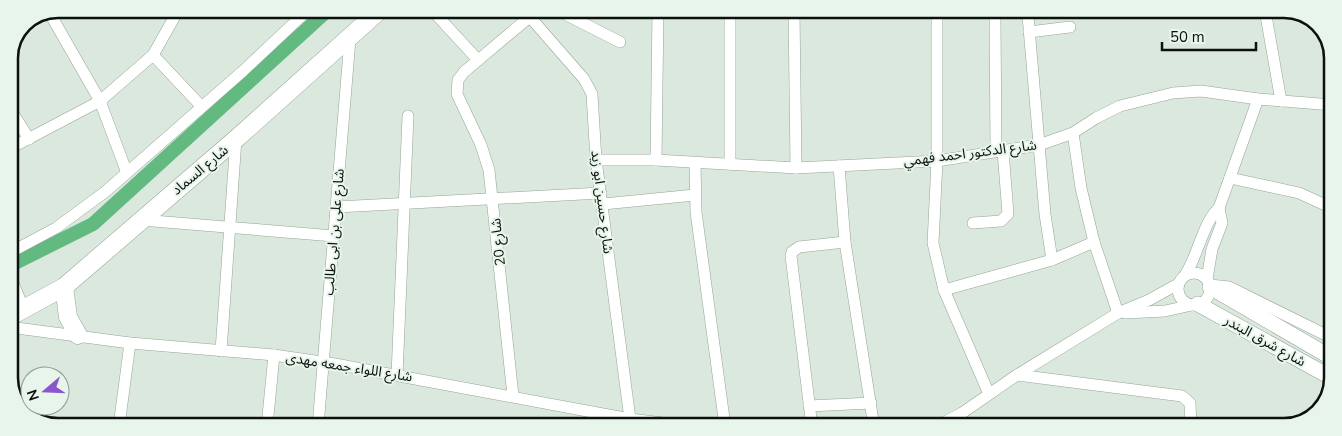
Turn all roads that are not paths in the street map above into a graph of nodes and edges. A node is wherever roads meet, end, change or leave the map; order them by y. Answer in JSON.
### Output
{"nodes":[{"id":1,"x":52,"y":18,"type":"edge"},
{"id":2,"x":174,"y":18,"type":"edge"},
{"id":3,"x":298,"y":18,"type":"edge"},
{"id":4,"x":372,"y":18,"type":"edge"},
{"id":5,"x":439,"y":18,"type":"edge"},
{"id":6,"x":524,"y":18,"type":"edge"},
{"id":7,"x":536,"y":18,"type":"edge"},
{"id":8,"x":570,"y":18,"type":"edge"},
{"id":9,"x":658,"y":18,"type":"edge"},
{"id":10,"x":730,"y":18,"type":"edge"},
{"id":11,"x":794,"y":18,"type":"edge"},
{"id":12,"x":937,"y":18,"type":"edge"},
{"id":13,"x":994,"y":18,"type":"dead end"},
{"id":14,"x":1028,"y":18,"type":"edge"},
{"id":15,"x":1266,"y":18,"type":"edge"},
{"id":16,"x":1070,"y":27,"type":"dead end"},
{"id":17,"x":1029,"y":32,"type":"junction"},
{"id":18,"x":350,"y":38,"type":"junction"},
{"id":19,"x":620,"y":42,"type":"dead end"},
{"id":20,"x":153,"y":55,"type":"junction"},
{"id":21,"x":478,"y":60,"type":"junction"},
{"id":22,"x":1258,"y":99,"type":"junction"},
{"id":23,"x":100,"y":101,"type":"junction"},
{"id":24,"x":1281,"y":102,"type":"junction"},
{"id":25,"x":1324,"y":104,"type":"edge"},
{"id":26,"x":202,"y":107,"type":"junction"},
{"id":27,"x":408,"y":116,"type":"dead end"},
{"id":28,"x":18,"y":121,"type":"edge"},
{"id":29,"x":1072,"y":133,"type":"junction"},
{"id":30,"x":29,"y":139,"type":"junction"},
{"id":31,"x":236,"y":139,"type":"junction"},
{"id":32,"x":18,"y":144,"type":"edge"},
{"id":33,"x":1039,"y":146,"type":"junction"},
{"id":34,"x":1000,"y":151,"type":"junction"},
{"id":35,"x":596,"y":160,"type":"junction"},
{"id":36,"x":656,"y":160,"type":"junction"},
{"id":37,"x":937,"y":161,"type":"junction"},
{"id":38,"x":695,"y":163,"type":"junction"},
{"id":39,"x":730,"y":164,"type":"junction"},
{"id":40,"x":839,"y":166,"type":"junction"},
{"id":41,"x":796,"y":168,"type":"junction"},
{"id":42,"x":128,"y":173,"type":"junction"},
{"id":43,"x":1230,"y":178,"type":"junction"},
{"id":44,"x":601,"y":193,"type":"junction"},
{"id":45,"x":695,"y":195,"type":"junction"},
{"id":46,"x":494,"y":200,"type":"junction"},
{"id":47,"x":404,"y":204,"type":"junction"},
{"id":48,"x":603,"y":204,"type":"junction"},
{"id":49,"x":1324,"y":204,"type":"edge"},
{"id":50,"x":336,"y":207,"type":"junction"},
{"id":51,"x":1219,"y":208,"type":"junction"},
{"id":52,"x":141,"y":220,"type":"junction"},
{"id":53,"x":972,"y":223,"type":"dead end"},
{"id":54,"x":231,"y":227,"type":"junction"},
{"id":55,"x":334,"y":236,"type":"junction"},
{"id":56,"x":845,"y":242,"type":"junction"},
{"id":57,"x":1094,"y":242,"type":"junction"},
{"id":58,"x":18,"y":248,"type":"edge"},
{"id":59,"x":1052,"y":260,"type":"junction"},
{"id":60,"x":1182,"y":279,"type":"junction"},
{"id":61,"x":1209,"y":284,"type":"junction"},
{"id":62,"x":64,"y":287,"type":"junction"},
{"id":63,"x":944,"y":290,"type":"junction"},
{"id":64,"x":1195,"y":305,"type":"junction"},
{"id":65,"x":18,"y":313,"type":"edge"},
{"id":66,"x":1118,"y":313,"type":"junction"},
{"id":67,"x":18,"y":328,"type":"edge"},
{"id":68,"x":1324,"y":334,"type":"edge"},
{"id":69,"x":78,"y":335,"type":"junction"},
{"id":70,"x":130,"y":343,"type":"junction"},
{"id":71,"x":221,"y":351,"type":"junction"},
{"id":72,"x":1324,"y":353,"type":"edge"},
{"id":73,"x":274,"y":355,"type":"junction"},
{"id":74,"x":324,"y":362,"type":"junction"},
{"id":75,"x":1324,"y":374,"type":"edge"},
{"id":76,"x":397,"y":375,"type":"junction"},
{"id":77,"x":1017,"y":375,"type":"junction"},
{"id":78,"x":989,"y":394,"type":"junction"},
{"id":79,"x":513,"y":396,"type":"junction"},
{"id":80,"x":871,"y":403,"type":"junction"},
{"id":81,"x":809,"y":406,"type":"junction"},
{"id":82,"x":119,"y":418,"type":"edge"},
{"id":83,"x":268,"y":418,"type":"edge"},
{"id":84,"x":319,"y":418,"type":"edge"},
{"id":85,"x":625,"y":418,"type":"edge"},
{"id":86,"x":630,"y":418,"type":"edge"},
{"id":87,"x":724,"y":418,"type":"edge"},
{"id":88,"x":811,"y":418,"type":"edge"},
{"id":89,"x":873,"y":418,"type":"edge"},
{"id":90,"x":952,"y":418,"type":"edge"},
{"id":91,"x":1191,"y":418,"type":"edge"}],
"edges":[{"from":1,"to":23,"type":"street"},
{"from":2,"to":20,"type":"street"},
{"from":3,"to":26,"type":"street"},
{"from":4,"to":18,"type":"highway","name":"شارع السماد"},
{"from":5,"to":21,"type":"street"},
{"from":6,"to":21,"type":"street"},
{"from":7,"to":35,"type":"street","name":"شارع حسين ابو زيد"},
{"from":8,"to":19,"type":"street"},
{"from":9,"to":36,"type":"street"},
{"from":10,"to":39,"type":"street"},
{"from":11,"to":41,"type":"street"},
{"from":12,"to":37,"type":"street"},
{"from":13,"to":34,"type":"street"},
{"from":14,"to":17,"type":"street"},
{"from":15,"to":24,"type":"street"},
{"from":16,"to":17,"type":"street"},
{"from":17,"to":33,"type":"street"},
{"from":18,"to":31,"type":"highway","name":"شارع السماد"},
{"from":18,"to":50,"type":"street","name":"شارع على بن ابى طالب"},
{"from":20,"to":23,"type":"street"},
{"from":20,"to":26,"type":"street"},
{"from":21,"to":46,"type":"street","name":"شارع 20"},
{"from":22,"to":24,"type":"street","name":"شارع الدكتور احمد فهمي"},
{"from":22,"to":29,"type":"street","name":"شارع الدكتور احمد فهمي"},
{"from":22,"to":43,"type":"street"},
{"from":23,"to":30,"type":"street"},
{"from":23,"to":42,"type":"street"},
{"from":24,"to":25,"type":"street","name":"شارع الدكتور احمد فهمي"},
{"from":26,"to":42,"type":"street"},
{"from":27,"to":47,"type":"street"},
{"from":28,"to":30,"type":"street"},
{"from":29,"to":33,"type":"street","name":"شارع الدكتور احمد فهمي"},
{"from":29,"to":57,"type":"street"},
{"from":30,"to":32,"type":"street"},
{"from":31,"to":52,"type":"highway","name":"شارع السماد"},
{"from":31,"to":54,"type":"street"},
{"from":33,"to":34,"type":"street","name":"شارع الدكتور احمد فهمي"},
{"from":33,"to":59,"type":"street"},
{"from":34,"to":37,"type":"street","name":"شارع الدكتور احمد فهمي"},
{"from":34,"to":53,"type":"street"},
{"from":35,"to":36,"type":"street","name":"شارع الدكتور احمد فهمي"},
{"from":35,"to":44,"type":"street","name":"شارع حسين ابو زيد"},
{"from":36,"to":38,"type":"street","name":"شارع الدكتور احمد فهمي"},
{"from":37,"to":40,"type":"street","name":"شارع الدكتور احمد فهمي"},
{"from":37,"to":63,"type":"street"},
{"from":38,"to":39,"type":"street","name":"شارع الدكتور احمد فهمي"},
{"from":38,"to":45,"type":"street"},
{"from":39,"to":41,"type":"street","name":"شارع الدكتور احمد فهمي"},
{"from":40,"to":41,"type":"street","name":"شارع الدكتور احمد فهمي"},
{"from":40,"to":56,"type":"street"},
{"from":42,"to":58,"type":"street"},
{"from":43,"to":49,"type":"street"},
{"from":43,"to":51,"type":"street"},
{"from":44,"to":46,"type":"street"},
{"from":44,"to":48,"type":"street","name":"شارع حسين ابو زيد"},
{"from":45,"to":48,"type":"street"},
{"from":45,"to":87,"type":"street"},
{"from":46,"to":47,"type":"street"},
{"from":46,"to":79,"type":"street","name":"شارع 20"},
{"from":47,"to":50,"type":"street"},
{"from":47,"to":76,"type":"street"},
{"from":48,"to":86,"type":"street","name":"شارع حسين ابو زيد"},
{"from":50,"to":55,"type":"street","name":"شارع على بن ابى طالب"},
{"from":51,"to":60,"type":"street"},
{"from":51,"to":61,"type":"street"},
{"from":52,"to":54,"type":"street"},
{"from":52,"to":62,"type":"highway","name":"شارع السماد"},
{"from":54,"to":55,"type":"street"},
{"from":54,"to":71,"type":"street"},
{"from":55,"to":74,"type":"street","name":"شارع على بن ابى طالب"},
{"from":56,"to":80,"type":"street"},
{"from":56,"to":81,"type":"street"},
{"from":57,"to":59,"type":"street"},
{"from":57,"to":66,"type":"street"},
{"from":59,"to":63,"type":"street"},
{"from":60,"to":61,"type":"street"},
{"from":60,"to":64,"type":"street"},
{"from":60,"to":66,"type":"street"},
{"from":61,"to":64,"type":"street"},
{"from":61,"to":68,"type":"street"},
{"from":61,"to":72,"type":"main road","name":"شارع شرق البندر"},
{"from":62,"to":65,"type":"highway","name":"شارع السماد"},
{"from":62,"to":69,"type":"highway"},
{"from":63,"to":78,"type":"street"},
{"from":64,"to":66,"type":"street"},
{"from":64,"to":75,"type":"main road","name":"شارع شرق البندر"},
{"from":66,"to":77,"type":"street"},
{"from":67,"to":69,"type":"street","name":"شارع اللواء جمعه مهدى"},
{"from":69,"to":70,"type":"street","name":"شارع اللواء جمعه مهدى"},
{"from":70,"to":71,"type":"street","name":"شارع اللواء جمعه مهدى"},
{"from":70,"to":82,"type":"street"},
{"from":71,"to":73,"type":"street","name":"شارع اللواء جمعه مهدى"},
{"from":73,"to":74,"type":"street","name":"شارع اللواء جمعه مهدى"},
{"from":73,"to":83,"type":"street"},
{"from":74,"to":76,"type":"street","name":"شارع اللواء جمعه مهدى"},
{"from":74,"to":84,"type":"street","name":"شارع على بن ابى طالب"},
{"from":76,"to":79,"type":"street","name":"شارع اللواء جمعه مهدى"},
{"from":77,"to":78,"type":"street"},
{"from":77,"to":91,"type":"street"},
{"from":78,"to":90,"type":"street"},
{"from":79,"to":85,"type":"street","name":"شارع اللواء جمعه مهدى"},
{"from":80,"to":81,"type":"street"},
{"from":80,"to":89,"type":"street"},
{"from":81,"to":88,"type":"street"}]}
